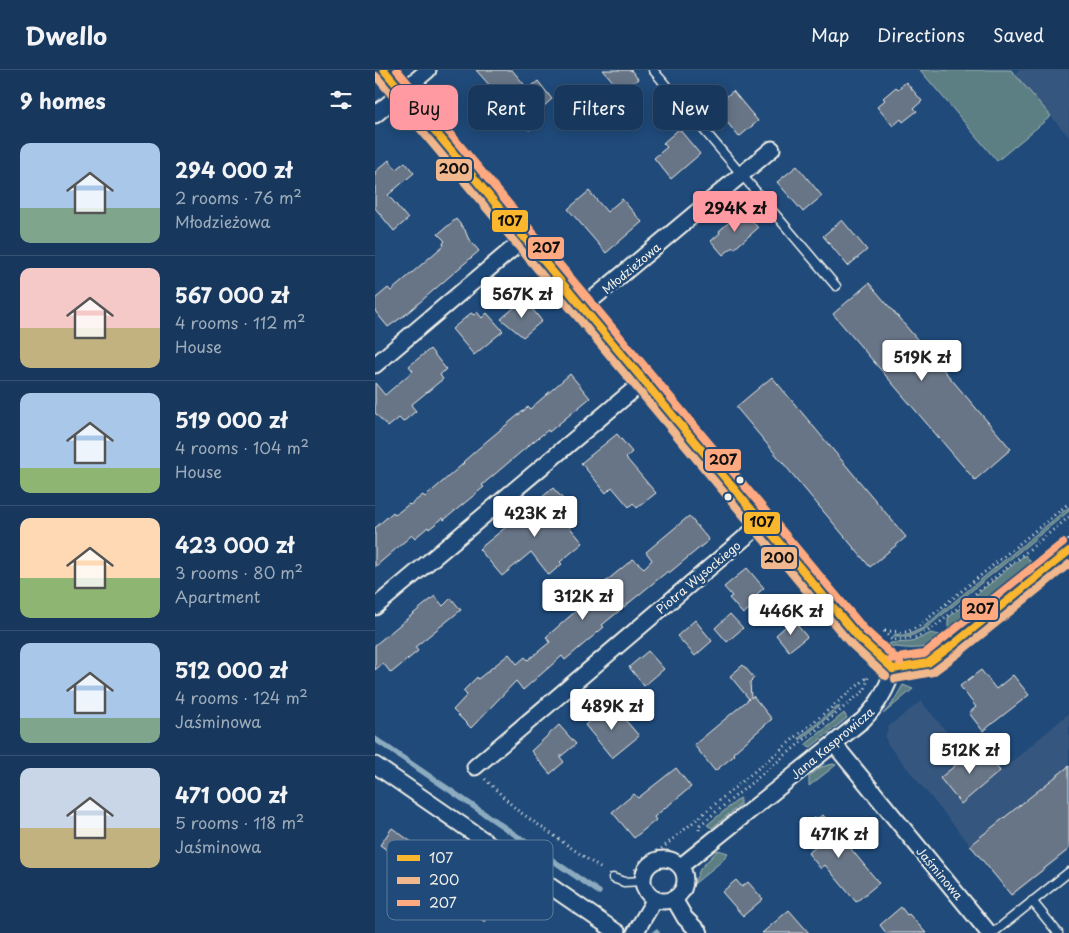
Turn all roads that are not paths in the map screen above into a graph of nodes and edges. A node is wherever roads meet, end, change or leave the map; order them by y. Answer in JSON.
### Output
{"nodes":[{"id":1,"x":384,"y":70,"type":"edge"},
{"id":2,"x":428,"y":70,"type":"edge"},
{"id":3,"x":653,"y":70,"type":"edge"},
{"id":4,"x":396,"y":85,"type":"edge"},
{"id":5,"x":410,"y":85,"type":"edge"},
{"id":6,"x":390,"y":103,"type":"edge"},
{"id":7,"x":375,"y":116,"type":"edge"},
{"id":8,"x":434,"y":130,"type":"edge"},
{"id":9,"x":772,"y":150,"type":"dead end"},
{"id":10,"x":742,"y":175,"type":"junction"},
{"id":11,"x":524,"y":239,"type":"junction"},
{"id":12,"x":837,"y":286,"type":"dead end"},
{"id":13,"x":582,"y":308,"type":"junction"},
{"id":14,"x":375,"y":365,"type":"edge"},
{"id":15,"x":644,"y":381,"type":"junction"},
{"id":16,"x":762,"y":523,"type":"junction"},
{"id":17,"x":1069,"y":551,"type":"edge"},
{"id":18,"x":375,"y":607,"type":"edge"},
{"id":19,"x":893,"y":669,"type":"junction"},
{"id":20,"x":834,"y":744,"type":"junction"},
{"id":21,"x":375,"y":765,"type":"edge"},
{"id":22,"x":475,"y":767,"type":"road end"},
{"id":23,"x":483,"y":840,"type":"edge"},
{"id":24,"x":686,"y":863,"type":"junction"},
{"id":25,"x":1069,"y":872,"type":"edge"},
{"id":26,"x":613,"y":878,"type":"road end"},
{"id":27,"x":638,"y":882,"type":"junction"},
{"id":28,"x":553,"y":888,"type":"edge"},
{"id":29,"x":655,"y":899,"type":"junction"},
{"id":30,"x":674,"y":899,"type":"junction"},
{"id":31,"x":1032,"y":901,"type":"junction"},
{"id":32,"x":618,"y":933,"type":"edge"},
{"id":33,"x":635,"y":933,"type":"edge"},
{"id":34,"x":700,"y":933,"type":"edge"},
{"id":35,"x":991,"y":933,"type":"edge"},
{"id":36,"x":1058,"y":933,"type":"edge"}],
"edges":[{"from":1,"to":4,"type":"street"},
{"from":2,"to":5,"type":"street"},
{"from":3,"to":10,"type":"lane"},
{"from":6,"to":7,"type":"street"},
{"from":8,"to":11,"type":"street"},
{"from":9,"to":10,"type":"street","name":"Młodzieżowa"},
{"from":10,"to":12,"type":"lane"},
{"from":10,"to":13,"type":"street","name":"Młodzieżowa"},
{"from":11,"to":13,"type":"street"},
{"from":11,"to":14,"type":"street"},
{"from":13,"to":15,"type":"street"},
{"from":15,"to":16,"type":"street"},
{"from":15,"to":18,"type":"street"},
{"from":16,"to":19,"type":"street"},
{"from":16,"to":22,"type":"street","name":"Piotra Wysockiego"},
{"from":17,"to":19,"type":"street"},
{"from":19,"to":20,"type":"street","name":"Jana Kasprowicza"},
{"from":20,"to":24,"type":"street","name":"Jana Kasprowicza"},
{"from":20,"to":35,"type":"street","name":"Jaśminowa"},
{"from":21,"to":23,"type":"street"},
{"from":24,"to":27,"type":"street"},
{"from":24,"to":30,"type":"street"},
{"from":25,"to":31,"type":"lane"},
{"from":26,"to":27,"type":"lane"},
{"from":27,"to":29,"type":"street"},
{"from":28,"to":32,"type":"street"},
{"from":29,"to":30,"type":"street"},
{"from":29,"to":33,"type":"street"},
{"from":30,"to":34,"type":"street"},
{"from":31,"to":35,"type":"lane"},
{"from":31,"to":36,"type":"lane"}]}
